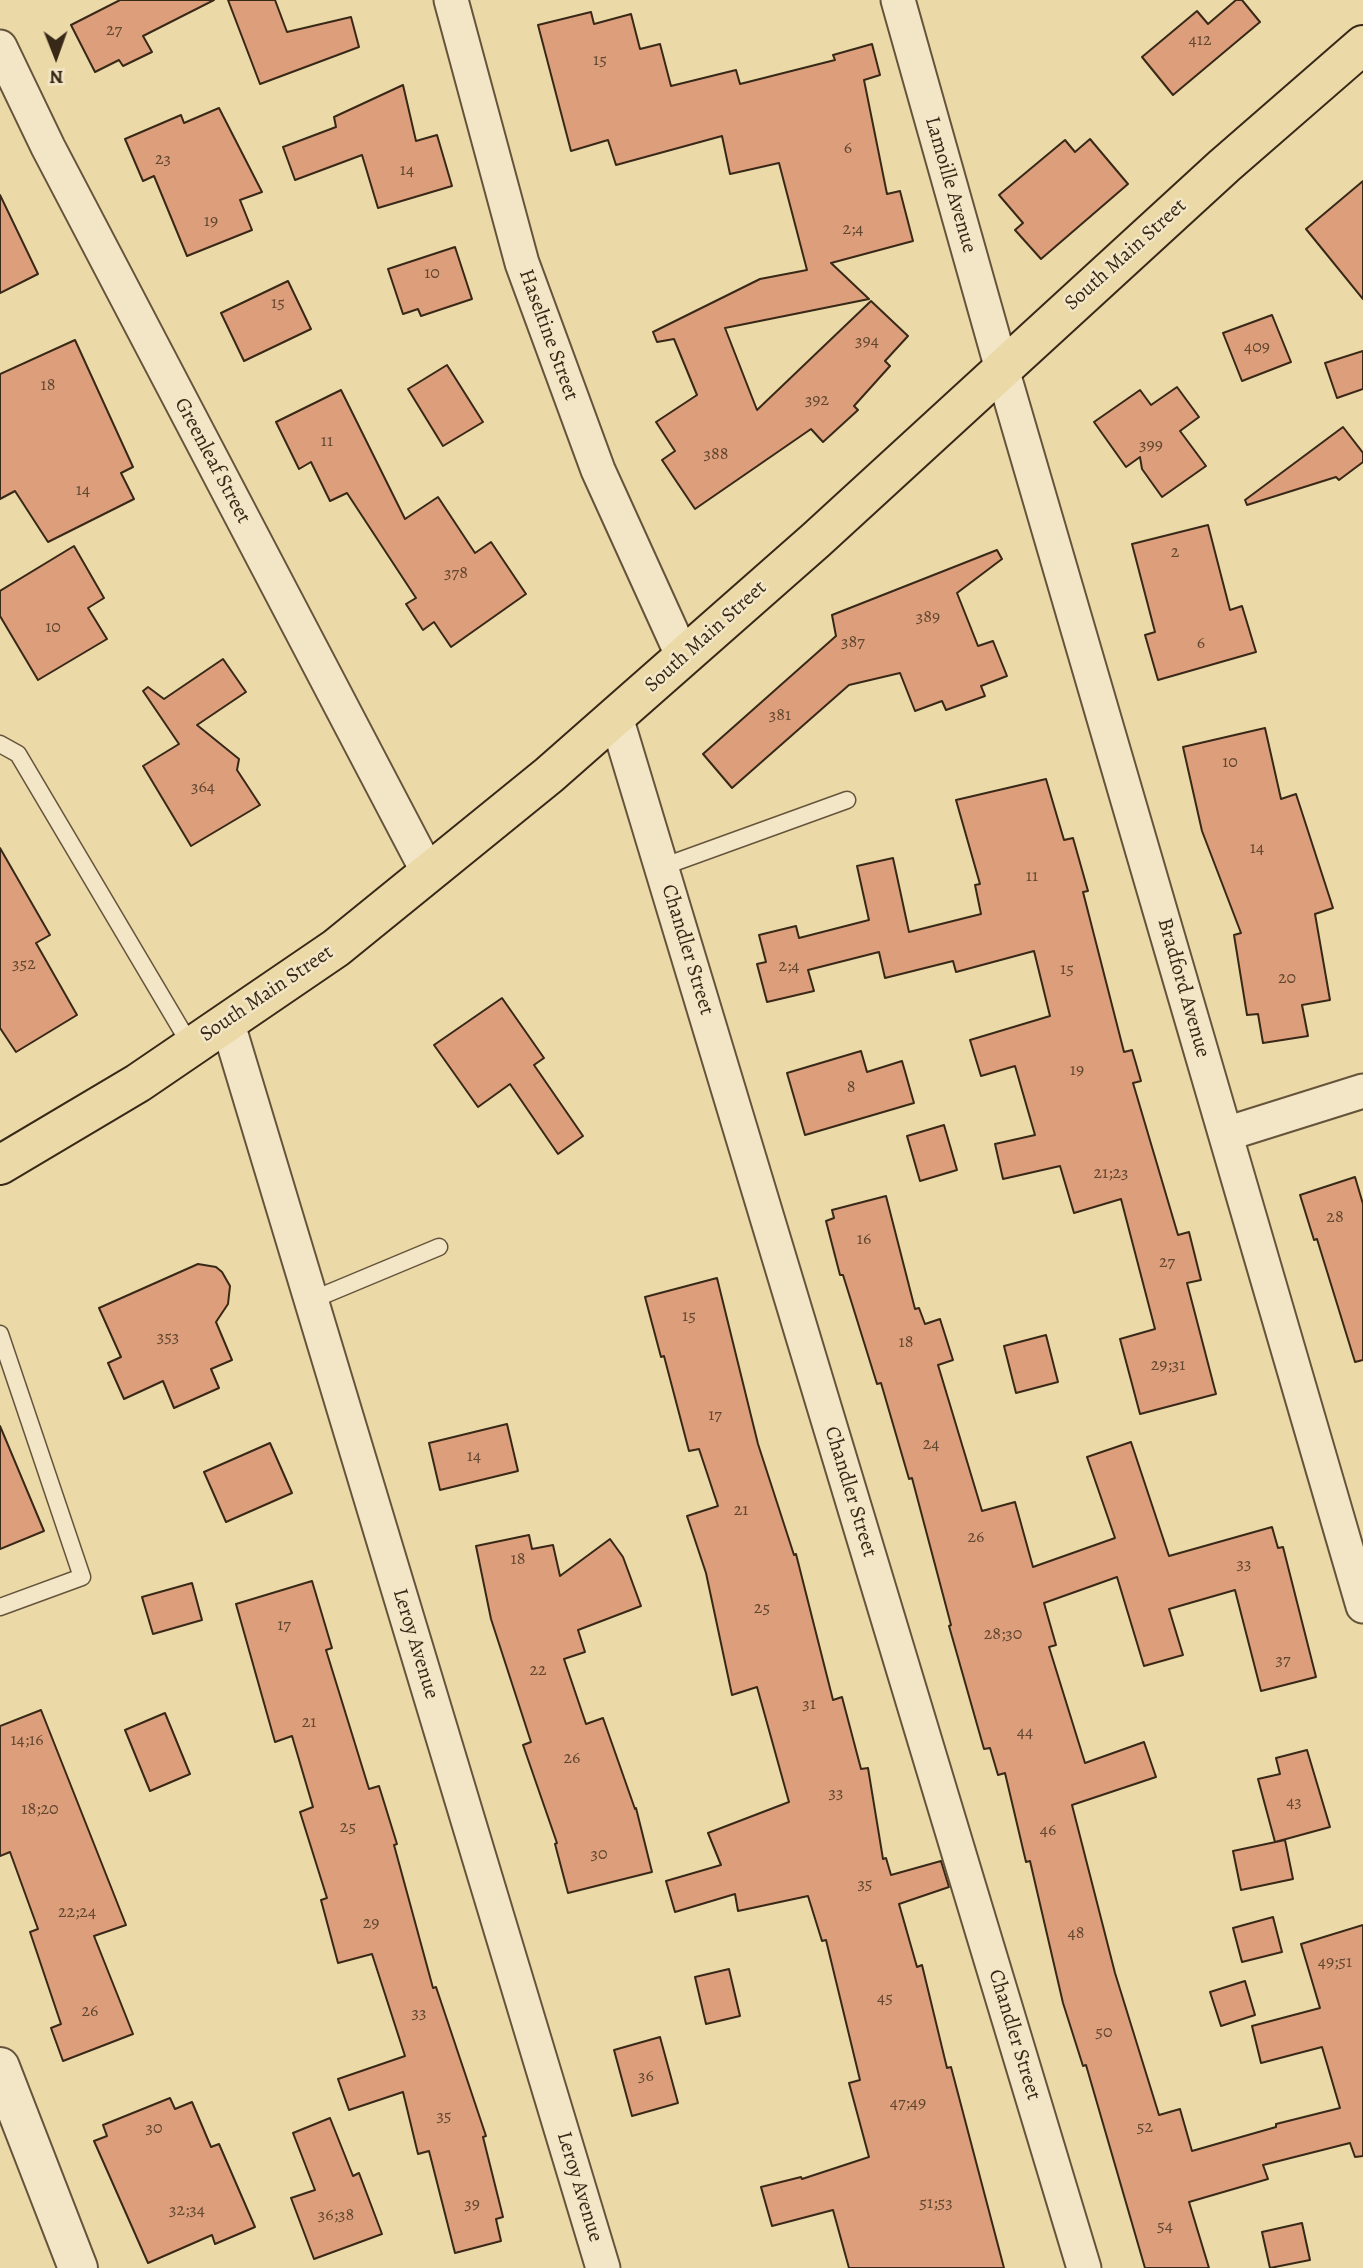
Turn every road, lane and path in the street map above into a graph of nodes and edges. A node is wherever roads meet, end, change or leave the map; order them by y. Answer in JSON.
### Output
{"nodes":[{"id":1,"x":451,"y":0,"type":"edge"},
{"id":2,"x":898,"y":0,"type":"edge"},
{"id":3,"x":1363,"y":45,"type":"edge"},
{"id":4,"x":0,"y":47,"type":"edge"},
{"id":5,"x":1002,"y":369,"type":"junction"},
{"id":6,"x":684,"y":657,"type":"junction"},
{"id":7,"x":617,"y":717,"type":"junction"},
{"id":8,"x":0,"y":744,"type":"edge"},
{"id":9,"x":847,"y":800,"type":"dead end"},
{"id":10,"x":662,"y":867,"type":"junction"},
{"id":11,"x":428,"y":873,"type":"junction"},
{"id":12,"x":227,"y":1021,"type":"junction"},
{"id":13,"x":191,"y":1046,"type":"junction"},
{"id":14,"x":1363,"y":1091,"type":"edge"},
{"id":15,"x":1226,"y":1135,"type":"junction"},
{"id":16,"x":0,"y":1165,"type":"edge"},
{"id":17,"x":439,"y":1247,"type":"dead end"},
{"id":18,"x":312,"y":1300,"type":"junction"},
{"id":19,"x":0,"y":1334,"type":"edge"},
{"id":20,"x":1363,"y":1606,"type":"edge"},
{"id":21,"x":0,"y":1608,"type":"edge"},
{"id":22,"x":0,"y":2067,"type":"edge"},
{"id":23,"x":78,"y":2268,"type":"edge"},
{"id":24,"x":603,"y":2268,"type":"edge"},
{"id":25,"x":1084,"y":2268,"type":"edge"}],
"edges":[{"from":1,"to":6,"type":"street","name":"Haseltine Street"},
{"from":2,"to":5,"type":"street","name":"Lamoille Avenue"},
{"from":3,"to":5,"type":"main road","name":"South Main Street"},
{"from":4,"to":11,"type":"street","name":"Greenleaf Street"},
{"from":5,"to":6,"type":"main road","name":"South Main Street"},
{"from":5,"to":15,"type":"street","name":"Bradford Avenue"},
{"from":6,"to":7,"type":"main road","name":"South Main Street"},
{"from":7,"to":10,"type":"street","name":"Chandler Street"},
{"from":7,"to":11,"type":"main road","name":"South Main Street"},
{"from":8,"to":13,"type":"lane"},
{"from":9,"to":10,"type":"lane"},
{"from":10,"to":25,"type":"street","name":"Chandler Street"},
{"from":11,"to":12,"type":"main road","name":"South Main Street"},
{"from":12,"to":13,"type":"main road","name":"South Main Street"},
{"from":12,"to":18,"type":"street","name":"Leroy Avenue"},
{"from":13,"to":16,"type":"main road","name":"South Main Street"},
{"from":14,"to":15,"type":"street"},
{"from":15,"to":20,"type":"street","name":"Bradford Avenue"},
{"from":17,"to":18,"type":"lane"},
{"from":18,"to":24,"type":"street","name":"Leroy Avenue"},
{"from":19,"to":21,"type":"lane"},
{"from":22,"to":23,"type":"street"}]}
